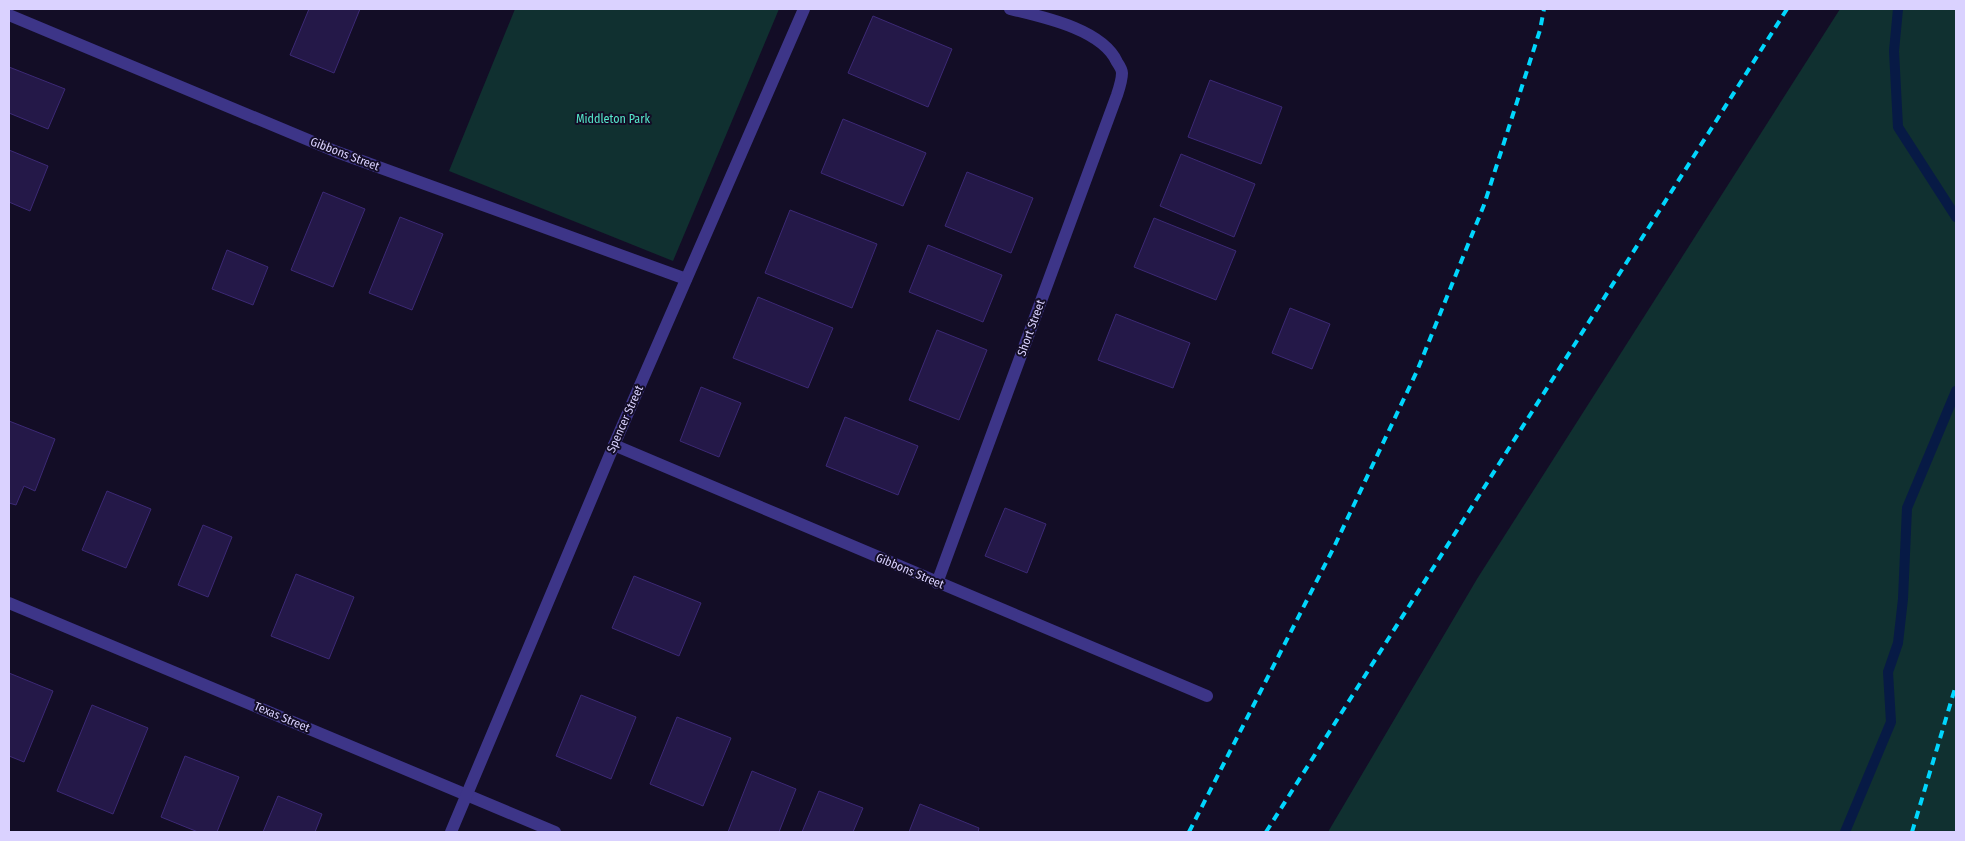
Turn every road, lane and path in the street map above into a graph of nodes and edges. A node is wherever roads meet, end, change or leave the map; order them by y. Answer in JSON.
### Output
{"nodes":[{"id":1,"x":804,"y":9,"type":"edge"},
{"id":2,"x":1010,"y":9,"type":"edge"},
{"id":3,"x":9,"y":15,"type":"edge"},
{"id":4,"x":686,"y":279,"type":"junction"},
{"id":5,"x":614,"y":444,"type":"junction"},
{"id":6,"x":937,"y":583,"type":"junction"},
{"id":7,"x":9,"y":603,"type":"edge"},
{"id":8,"x":1207,"y":696,"type":"dead end"},
{"id":9,"x":467,"y":795,"type":"junction"},
{"id":10,"x":451,"y":832,"type":"edge"},
{"id":11,"x":555,"y":832,"type":"edge"}],
"edges":[{"from":1,"to":4,"type":"street","name":"Spencer Street"},
{"from":2,"to":6,"type":"street","name":"Short Street"},
{"from":3,"to":4,"type":"street","name":"Gibbons Street"},
{"from":4,"to":5,"type":"street","name":"Spencer Street"},
{"from":5,"to":6,"type":"street","name":"Gibbons Street"},
{"from":5,"to":9,"type":"street","name":"Spencer Street"},
{"from":6,"to":8,"type":"street","name":"Gibbons Street"},
{"from":7,"to":9,"type":"street","name":"Texas Street"},
{"from":9,"to":10,"type":"street","name":"Spencer Street"},
{"from":9,"to":11,"type":"street","name":"Texas Street"}]}
